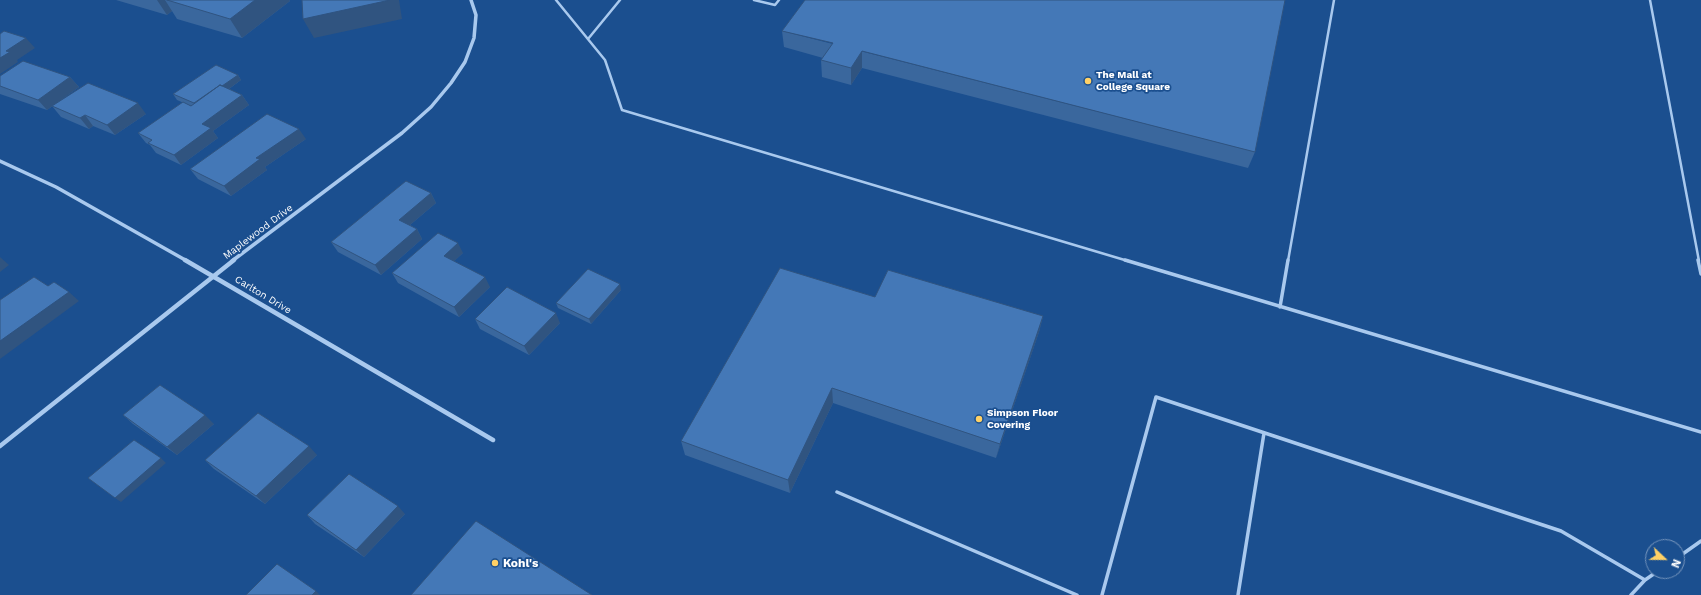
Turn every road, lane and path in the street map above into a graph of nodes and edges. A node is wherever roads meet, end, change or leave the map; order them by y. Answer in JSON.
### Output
{"nodes":[{"id":1,"x":471,"y":0,"type":"edge"},
{"id":2,"x":556,"y":0,"type":"edge"},
{"id":3,"x":620,"y":0,"type":"edge"},
{"id":4,"x":754,"y":0,"type":"edge"},
{"id":5,"x":779,"y":0,"type":"edge"},
{"id":6,"x":1334,"y":0,"type":"edge"},
{"id":7,"x":1650,"y":0,"type":"edge"},
{"id":8,"x":588,"y":38,"type":"junction"},
{"id":9,"x":0,"y":161,"type":"edge"},
{"id":10,"x":1700,"y":259,"type":"edge"},
{"id":11,"x":1701,"y":274,"type":"edge"},
{"id":12,"x":214,"y":276,"type":"junction"},
{"id":13,"x":1280,"y":307,"type":"junction"},
{"id":14,"x":1701,"y":432,"type":"edge"},
{"id":15,"x":1264,"y":433,"type":"junction"},
{"id":16,"x":493,"y":440,"type":"dead end"},
{"id":17,"x":0,"y":446,"type":"edge"},
{"id":18,"x":837,"y":492,"type":"dead end"},
{"id":19,"x":1701,"y":541,"type":"edge"},
{"id":20,"x":1685,"y":552,"type":"edge"},
{"id":21,"x":1645,"y":580,"type":"joint"},
{"id":22,"x":1077,"y":595,"type":"edge"},
{"id":23,"x":1102,"y":595,"type":"edge"},
{"id":24,"x":1238,"y":595,"type":"edge"},
{"id":25,"x":1631,"y":595,"type":"edge"}],
"edges":[{"from":1,"to":12,"type":"street","name":"Maplewood Drive"},
{"from":2,"to":8,"type":"lane"},
{"from":3,"to":8,"type":"lane"},
{"from":4,"to":5,"type":"lane"},
{"from":6,"to":13,"type":"lane"},
{"from":7,"to":10,"type":"lane"},
{"from":8,"to":13,"type":"lane"},
{"from":9,"to":12,"type":"street","name":"Carlton Drive"},
{"from":10,"to":11,"type":"lane"},
{"from":12,"to":16,"type":"street","name":"Carlton Drive"},
{"from":12,"to":17,"type":"street","name":"Maplewood Drive"},
{"from":13,"to":14,"type":"lane"},
{"from":15,"to":21,"type":"lane"},
{"from":15,"to":23,"type":"lane"},
{"from":15,"to":24,"type":"lane"},
{"from":18,"to":22,"type":"lane"},
{"from":19,"to":20,"type":"lane"},
{"from":21,"to":25,"type":"lane"}]}
